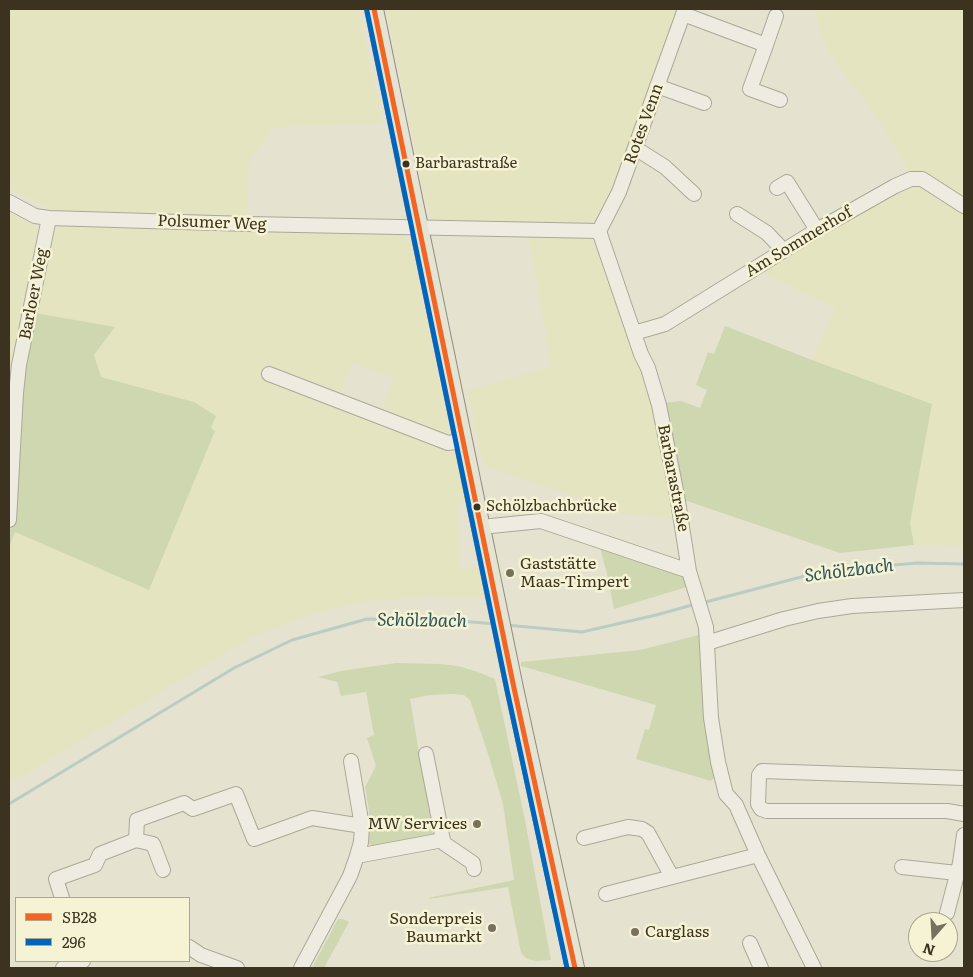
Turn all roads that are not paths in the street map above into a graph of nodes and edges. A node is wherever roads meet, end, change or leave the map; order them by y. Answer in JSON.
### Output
{"nodes":[{"id":1,"x":374,"y":9,"type":"edge"},
{"id":2,"x":684,"y":12,"type":"edge"},
{"id":3,"x":776,"y":16,"type":"dead end"},
{"id":4,"x":766,"y":44,"type":"junction"},
{"id":5,"x":657,"y":86,"type":"junction"},
{"id":6,"x":780,"y":100,"type":"dead end"},
{"id":7,"x":704,"y":103,"type":"dead end"},
{"id":8,"x":635,"y":148,"type":"junction"},
{"id":9,"x":777,"y":188,"type":"dead end"},
{"id":10,"x":694,"y":194,"type":"dead end"},
{"id":11,"x":9,"y":202,"type":"edge"},
{"id":12,"x":964,"y":206,"type":"edge"},
{"id":13,"x":737,"y":214,"type":"dead end"},
{"id":14,"x":49,"y":218,"type":"junction"},
{"id":15,"x":420,"y":228,"type":"junction"},
{"id":16,"x":817,"y":230,"type":"junction"},
{"id":17,"x":599,"y":232,"type":"junction"},
{"id":18,"x":784,"y":250,"type":"junction"},
{"id":19,"x":634,"y":333,"type":"junction"},
{"id":20,"x":269,"y":374,"type":"dead end"},
{"id":21,"x":464,"y":441,"type":"junction"},
{"id":22,"x":9,"y":520,"type":"edge"},
{"id":23,"x":481,"y":526,"type":"junction"},
{"id":24,"x":689,"y":571,"type":"junction"},
{"id":25,"x":964,"y":600,"type":"edge"},
{"id":26,"x":708,"y":642,"type":"junction"},
{"id":27,"x":426,"y":754,"type":"dead end"},
{"id":28,"x":351,"y":760,"type":"dead end"},
{"id":29,"x":964,"y":778,"type":"edge"},
{"id":30,"x":964,"y":814,"type":"edge"},
{"id":31,"x":362,"y":826,"type":"junction"},
{"id":32,"x":964,"y":835,"type":"edge"},
{"id":33,"x":584,"y":838,"type":"dead end"},
{"id":34,"x":136,"y":840,"type":"junction"},
{"id":35,"x":443,"y":840,"type":"junction"},
{"id":36,"x":758,"y":854,"type":"junction"},
{"id":37,"x":358,"y":856,"type":"junction"},
{"id":38,"x":902,"y":866,"type":"dead end"},
{"id":39,"x":960,"y":867,"type":"edge"},
{"id":40,"x":474,"y":869,"type":"dead end"},
{"id":41,"x":163,"y":870,"type":"dead end"},
{"id":42,"x":672,"y":877,"type":"junction"},
{"id":43,"x":606,"y":894,"type":"dead end"},
{"id":44,"x":62,"y":897,"type":"edge"},
{"id":45,"x":947,"y":912,"type":"edge"},
{"id":46,"x":750,"y":942,"type":"dead end"},
{"id":47,"x":190,"y":948,"type":"edge"},
{"id":48,"x":81,"y":962,"type":"edge"},
{"id":49,"x":63,"y":968,"type":"edge"},
{"id":50,"x":237,"y":968,"type":"edge"},
{"id":51,"x":301,"y":968,"type":"edge"},
{"id":52,"x":575,"y":968,"type":"edge"},
{"id":53,"x":761,"y":968,"type":"edge"},
{"id":54,"x":814,"y":968,"type":"edge"}],
"edges":[{"from":1,"to":15,"type":"main road"},
{"from":2,"to":4,"type":"street","name":"Rotes Venn"},
{"from":2,"to":5,"type":"street","name":"Rotes Venn"},
{"from":3,"to":4,"type":"street"},
{"from":4,"to":6,"type":"street"},
{"from":5,"to":7,"type":"street"},
{"from":5,"to":8,"type":"street","name":"Rotes Venn"},
{"from":8,"to":10,"type":"street"},
{"from":8,"to":17,"type":"street","name":"Rotes Venn"},
{"from":9,"to":16,"type":"street"},
{"from":11,"to":14,"type":"street","name":"Polsumer Weg"},
{"from":12,"to":16,"type":"street","name":"Am Sommerhof"},
{"from":13,"to":18,"type":"street"},
{"from":14,"to":15,"type":"street","name":"Polsumer Weg"},
{"from":14,"to":22,"type":"street","name":"Barloer Weg"},
{"from":15,"to":17,"type":"street"},
{"from":15,"to":21,"type":"main road"},
{"from":16,"to":18,"type":"street","name":"Am Sommerhof"},
{"from":17,"to":19,"type":"street","name":"Barbarastraße"},
{"from":18,"to":19,"type":"street","name":"Am Sommerhof"},
{"from":19,"to":24,"type":"street","name":"Barbarastraße"},
{"from":20,"to":21,"type":"street"},
{"from":21,"to":23,"type":"main road"},
{"from":23,"to":24,"type":"street"},
{"from":23,"to":52,"type":"main road"},
{"from":24,"to":26,"type":"street","name":"Barbarastraße"},
{"from":25,"to":26,"type":"street"},
{"from":26,"to":36,"type":"street","name":"Barbarastraße"},
{"from":27,"to":35,"type":"street"},
{"from":28,"to":31,"type":"street"},
{"from":29,"to":30,"type":"street"},
{"from":31,"to":34,"type":"street"},
{"from":31,"to":37,"type":"street"},
{"from":32,"to":39,"type":"street"},
{"from":33,"to":42,"type":"street"},
{"from":34,"to":41,"type":"street"},
{"from":34,"to":44,"type":"street"},
{"from":35,"to":37,"type":"street"},
{"from":35,"to":40,"type":"street"},
{"from":36,"to":42,"type":"street"},
{"from":36,"to":54,"type":"street","name":"Barbarastraße"},
{"from":37,"to":51,"type":"street"},
{"from":38,"to":39,"type":"street"},
{"from":39,"to":45,"type":"street"},
{"from":42,"to":43,"type":"street"},
{"from":46,"to":53,"type":"street"},
{"from":47,"to":50,"type":"street"},
{"from":48,"to":49,"type":"street"}]}
